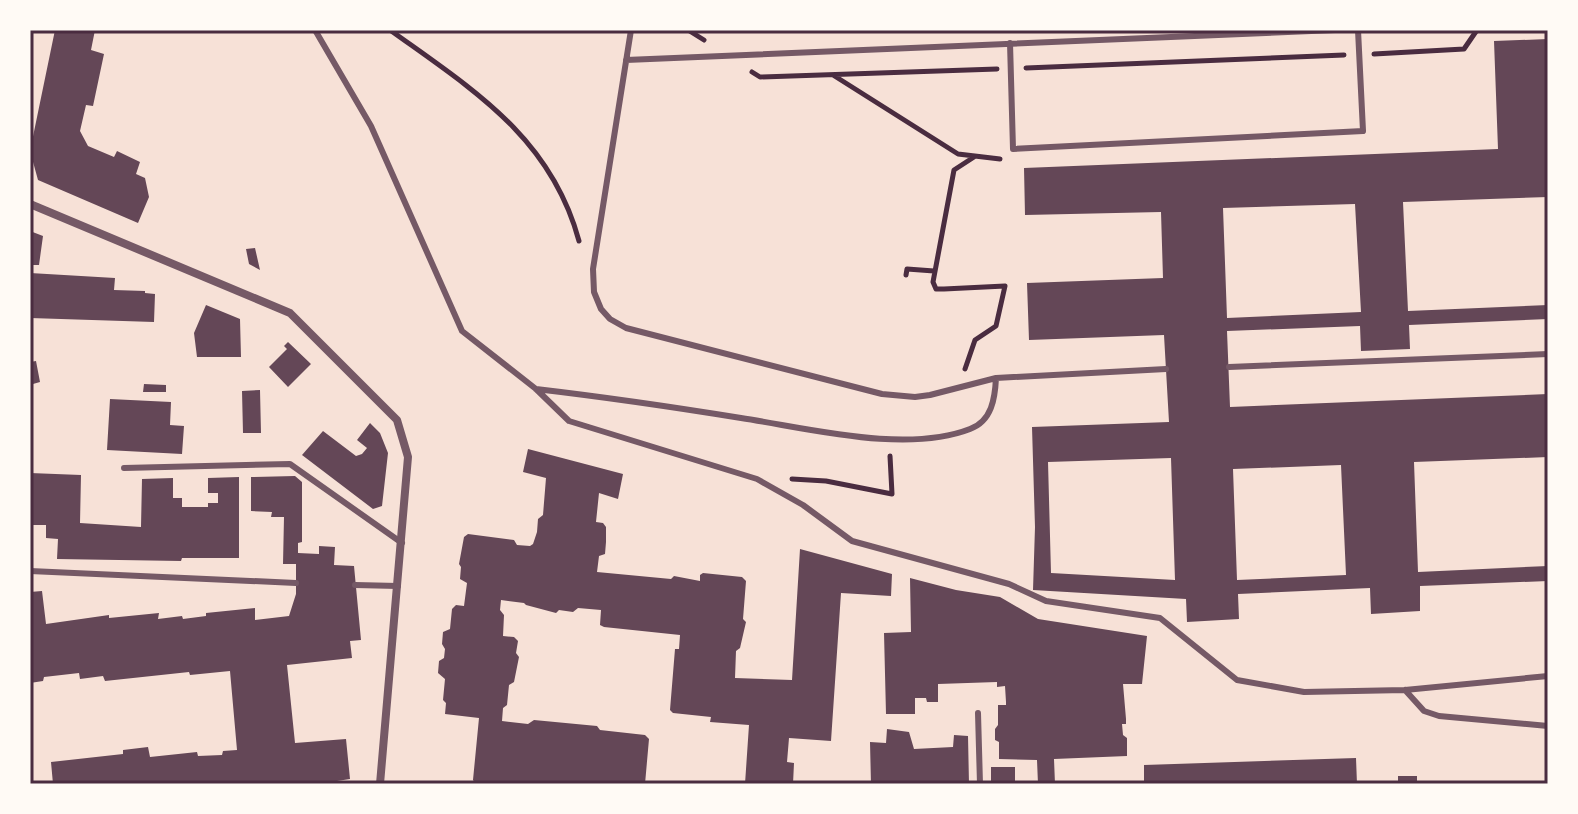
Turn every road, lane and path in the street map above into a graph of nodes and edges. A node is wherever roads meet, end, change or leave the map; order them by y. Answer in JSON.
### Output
{"nodes":[{"id":1,"x":315,"y":30,"type":"edge"},
{"id":2,"x":390,"y":30,"type":"edge"},
{"id":3,"x":631,"y":30,"type":"edge"},
{"id":4,"x":688,"y":30,"type":"edge"},
{"id":5,"x":1335,"y":30,"type":"edge"},
{"id":6,"x":1358,"y":30,"type":"edge"},
{"id":7,"x":1477,"y":30,"type":"edge"},
{"id":8,"x":704,"y":40,"type":"dead end"},
{"id":9,"x":1010,"y":43,"type":"junction"},
{"id":10,"x":1360,"y":54,"type":"junction"},
{"id":11,"x":626,"y":60,"type":"junction"},
{"id":12,"x":741,"y":65,"type":"dead end"},
{"id":13,"x":1011,"y":68,"type":"junction"},
{"id":14,"x":832,"y":74,"type":"junction"},
{"id":15,"x":974,"y":157,"type":"junction"},
{"id":16,"x":1000,"y":159,"type":"dead end"},
{"id":17,"x":30,"y":204,"type":"edge"},
{"id":18,"x":593,"y":269,"type":"junction"},
{"id":19,"x":934,"y":271,"type":"junction"},
{"id":20,"x":906,"y":275,"type":"dead end"},
{"id":21,"x":1548,"y":354,"type":"edge"},
{"id":22,"x":1229,"y":367,"type":"dead end"},
{"id":23,"x":1166,"y":369,"type":"dead end"},
{"id":24,"x":996,"y":378,"type":"junction"},
{"id":25,"x":958,"y":387,"type":"junction"},
{"id":26,"x":536,"y":389,"type":"junction"},
{"id":27,"x":890,"y":456,"type":"dead end"},
{"id":28,"x":124,"y":468,"type":"dead end"},
{"id":29,"x":785,"y":479,"type":"dead end"},
{"id":30,"x":402,"y":543,"type":"junction"},
{"id":31,"x":30,"y":571,"type":"edge"},
{"id":32,"x":296,"y":583,"type":"dead end"},
{"id":33,"x":355,"y":585,"type":"dead end"},
{"id":34,"x":398,"y":586,"type":"junction"},
{"id":35,"x":1548,"y":676,"type":"edge"},
{"id":36,"x":1405,"y":690,"type":"junction"},
{"id":37,"x":978,"y":713,"type":"dead end"},
{"id":38,"x":1548,"y":726,"type":"edge"},
{"id":39,"x":380,"y":784,"type":"edge"},
{"id":40,"x":980,"y":784,"type":"edge"}],
"edges":[{"from":1,"to":26,"type":"lane"},
{"from":2,"to":18,"type":"path"},
{"from":3,"to":11,"type":"lane"},
{"from":4,"to":8,"type":"path"},
{"from":5,"to":9,"type":"lane"},
{"from":6,"to":10,"type":"lane"},
{"from":7,"to":10,"type":"path"},
{"from":9,"to":11,"type":"lane"},
{"from":9,"to":13,"type":"lane"},
{"from":10,"to":13,"type":"path"},
{"from":10,"to":13,"type":"lane"},
{"from":11,"to":18,"type":"lane"},
{"from":12,"to":14,"type":"path"},
{"from":13,"to":14,"type":"path"},
{"from":14,"to":15,"type":"path"},
{"from":15,"to":16,"type":"path"},
{"from":15,"to":19,"type":"path"},
{"from":17,"to":30,"type":"street"},
{"from":18,"to":25,"type":"lane"},
{"from":19,"to":20,"type":"path"},
{"from":19,"to":25,"type":"path"},
{"from":21,"to":22,"type":"lane"},
{"from":23,"to":24,"type":"lane"},
{"from":24,"to":25,"type":"lane"},
{"from":24,"to":26,"type":"lane"},
{"from":26,"to":36,"type":"lane"},
{"from":27,"to":29,"type":"path"},
{"from":28,"to":30,"type":"lane"},
{"from":30,"to":34,"type":"street"},
{"from":31,"to":32,"type":"lane"},
{"from":33,"to":34,"type":"lane"},
{"from":34,"to":39,"type":"street"},
{"from":35,"to":36,"type":"lane"},
{"from":36,"to":38,"type":"lane"},
{"from":37,"to":40,"type":"lane"}]}
